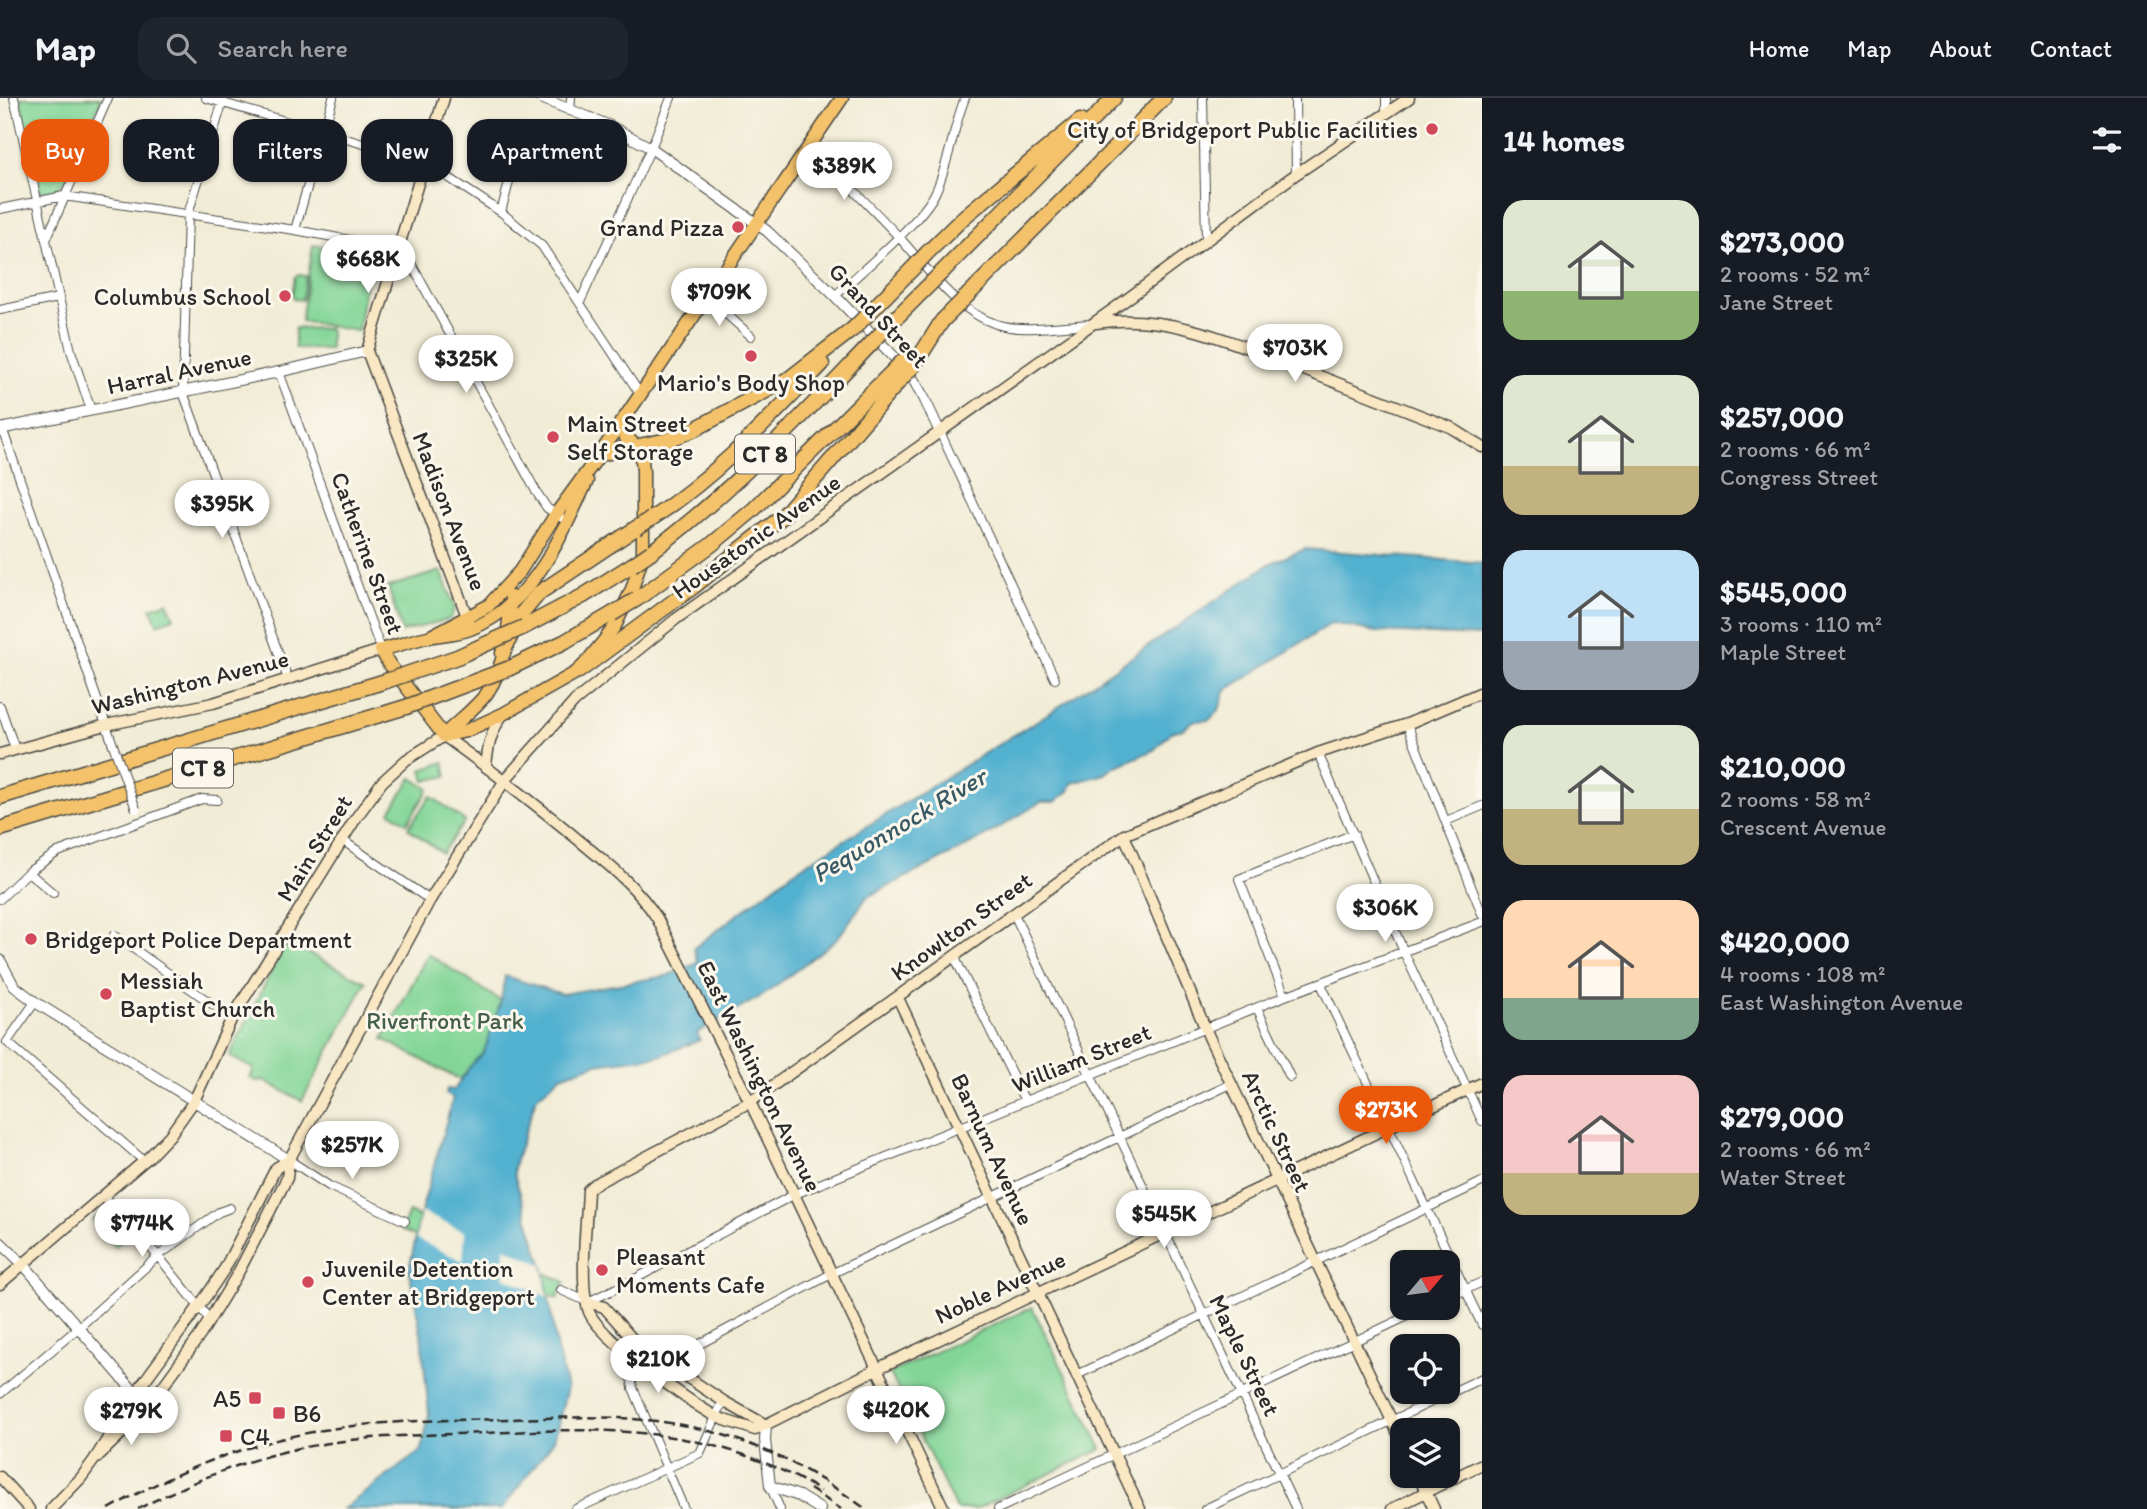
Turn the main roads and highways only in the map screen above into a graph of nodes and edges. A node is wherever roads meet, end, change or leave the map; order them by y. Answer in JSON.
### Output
{"nodes":[{"id":1,"x":444,"y":98,"type":"edge"},
{"id":2,"x":842,"y":98,"type":"edge"},
{"id":3,"x":1108,"y":98,"type":"edge"},
{"id":4,"x":1114,"y":98,"type":"edge"},
{"id":5,"x":1164,"y":98,"type":"edge"},
{"id":6,"x":1409,"y":98,"type":"edge"},
{"id":7,"x":1093,"y":324,"type":"junction"},
{"id":8,"x":853,"y":329,"type":"junction"},
{"id":9,"x":898,"y":374,"type":"junction"},
{"id":10,"x":622,"y":422,"type":"junction"},
{"id":11,"x":634,"y":447,"type":"junction"},
{"id":12,"x":1482,"y":447,"type":"edge"},
{"id":13,"x":600,"y":454,"type":"junction"},
{"id":14,"x":520,"y":571,"type":"junction"},
{"id":15,"x":511,"y":603,"type":"junction"},
{"id":16,"x":470,"y":624,"type":"junction"},
{"id":17,"x":381,"y":650,"type":"junction"},
{"id":18,"x":503,"y":653,"type":"junction"},
{"id":19,"x":579,"y":671,"type":"junction"},
{"id":20,"x":1482,"y":692,"type":"edge"},
{"id":21,"x":503,"y":715,"type":"junction"},
{"id":22,"x":444,"y":736,"type":"junction"},
{"id":23,"x":0,"y":754,"type":"edge"},
{"id":24,"x":486,"y":766,"type":"junction"},
{"id":25,"x":505,"y":780,"type":"junction"},
{"id":26,"x":0,"y":797,"type":"edge"},
{"id":27,"x":0,"y":829,"type":"edge"},
{"id":28,"x":1124,"y":835,"type":"junction"},
{"id":29,"x":898,"y":998,"type":"junction"},
{"id":30,"x":1482,"y":1083,"type":"edge"},
{"id":31,"x":750,"y":1102,"type":"junction"},
{"id":32,"x":289,"y":1160,"type":"junction"},
{"id":33,"x":1277,"y":1179,"type":"junction"},
{"id":34,"x":0,"y":1284,"type":"edge"},
{"id":35,"x":1037,"y":1293,"type":"junction"},
{"id":36,"x":588,"y":1302,"type":"junction"},
{"id":37,"x":877,"y":1369,"type":"junction"},
{"id":38,"x":1390,"y":1418,"type":"edge"},
{"id":39,"x":766,"y":1425,"type":"junction"},
{"id":40,"x":94,"y":1460,"type":"junction"},
{"id":41,"x":1482,"y":1464,"type":"edge"},
{"id":42,"x":0,"y":1477,"type":"edge"},
{"id":43,"x":1424,"y":1488,"type":"edge"},
{"id":44,"x":1426,"y":1492,"type":"junction"},
{"id":45,"x":29,"y":1509,"type":"edge"},
{"id":46,"x":51,"y":1509,"type":"edge"},
{"id":47,"x":944,"y":1509,"type":"edge"},
{"id":48,"x":1140,"y":1509,"type":"edge"},
{"id":49,"x":1392,"y":1509,"type":"edge"},
{"id":50,"x":1434,"y":1509,"type":"edge"}],
"edges":[{"from":1,"to":16,"type":"main road","name":"Madison Avenue"},
{"from":2,"to":10,"type":"main road","name":"Main Street"},
{"from":3,"to":8,"type":"highway","bridge":true},
{"from":4,"to":26,"type":"highway","number":"CT 8","bridge":true},
{"from":5,"to":9,"type":"highway","bridge":true},
{"from":6,"to":7,"type":"main road","name":"Housatonic Avenue"},
{"from":7,"to":12,"type":"main road"},
{"from":7,"to":25,"type":"main road","name":"Housatonic Avenue"},
{"from":8,"to":11,"type":"highway"},
{"from":8,"to":18,"type":"highway","bridge":true},
{"from":9,"to":19,"type":"highway"},
{"from":9,"to":27,"type":"highway","number":"CT 8","bridge":true},
{"from":10,"to":11,"type":"highway"},
{"from":10,"to":13,"type":"main road","name":"Main Street"},
{"from":11,"to":13,"type":"highway"},
{"from":11,"to":19,"type":"main road","name":"Main Street"},
{"from":13,"to":14,"type":"main road","name":"Main Street"},
{"from":13,"to":15,"type":"main road","name":"Main Street"},
{"from":14,"to":15,"type":"main road","name":"Main Street"},
{"from":14,"to":16,"type":"main road","name":"Main Street"},
{"from":15,"to":16,"type":"main road","name":"Main Street"},
{"from":15,"to":18,"type":"main road","name":"Main Street"},
{"from":16,"to":17,"type":"main road","name":"Washington Avenue"},
{"from":17,"to":22,"type":"main road","name":"Catherine Street"},
{"from":17,"to":23,"type":"main road","name":"Washington Avenue"},
{"from":18,"to":22,"type":"main road","name":"Main Street"},
{"from":19,"to":21,"type":"main road","name":"Main Street"},
{"from":20,"to":28,"type":"main road","name":"Knowlton Street"},
{"from":21,"to":22,"type":"main road","name":"Main Street"},
{"from":21,"to":24,"type":"main road"},
{"from":22,"to":24,"type":"main road","name":"East Washington Avenue"},
{"from":22,"to":34,"type":"main road","name":"Main Street"},
{"from":24,"to":25,"type":"main road","name":"East Washington Avenue"},
{"from":25,"to":31,"type":"main road","name":"East Washington Avenue"},
{"from":25,"to":32,"type":"main road","name":"Housatonic Avenue"},
{"from":28,"to":29,"type":"main road","name":"Knowlton Street"},
{"from":28,"to":33,"type":"main road","name":"Arctic Street"},
{"from":29,"to":31,"type":"main road","name":"Knowlton Street"},
{"from":29,"to":35,"type":"main road","name":"Barnum Avenue"},
{"from":30,"to":33,"type":"main road","name":"Noble Avenue"},
{"from":31,"to":36,"type":"main road","name":"Knowlton Street"},
{"from":31,"to":37,"type":"main road","name":"East Washington Avenue"},
{"from":32,"to":40,"type":"main road"},
{"from":32,"to":40,"type":"main road"},
{"from":33,"to":35,"type":"main road","name":"Noble Avenue"},
{"from":33,"to":38,"type":"main road","name":"Arctic Street"},
{"from":35,"to":37,"type":"main road","name":"Noble Avenue"},
{"from":35,"to":48,"type":"main road","name":"Barnum Avenue"},
{"from":36,"to":39,"type":"main road"},
{"from":36,"to":39,"type":"main road"},
{"from":37,"to":39,"type":"main road","name":"Noble Avenue"},
{"from":37,"to":47,"type":"main road","name":"East Washington Avenue"},
{"from":40,"to":46,"type":"main road"},
{"from":41,"to":44,"type":"main road"},
{"from":42,"to":45,"type":"main road"},
{"from":43,"to":44,"type":"main road"},
{"from":44,"to":49,"type":"main road"},
{"from":44,"to":50,"type":"main road"}]}
